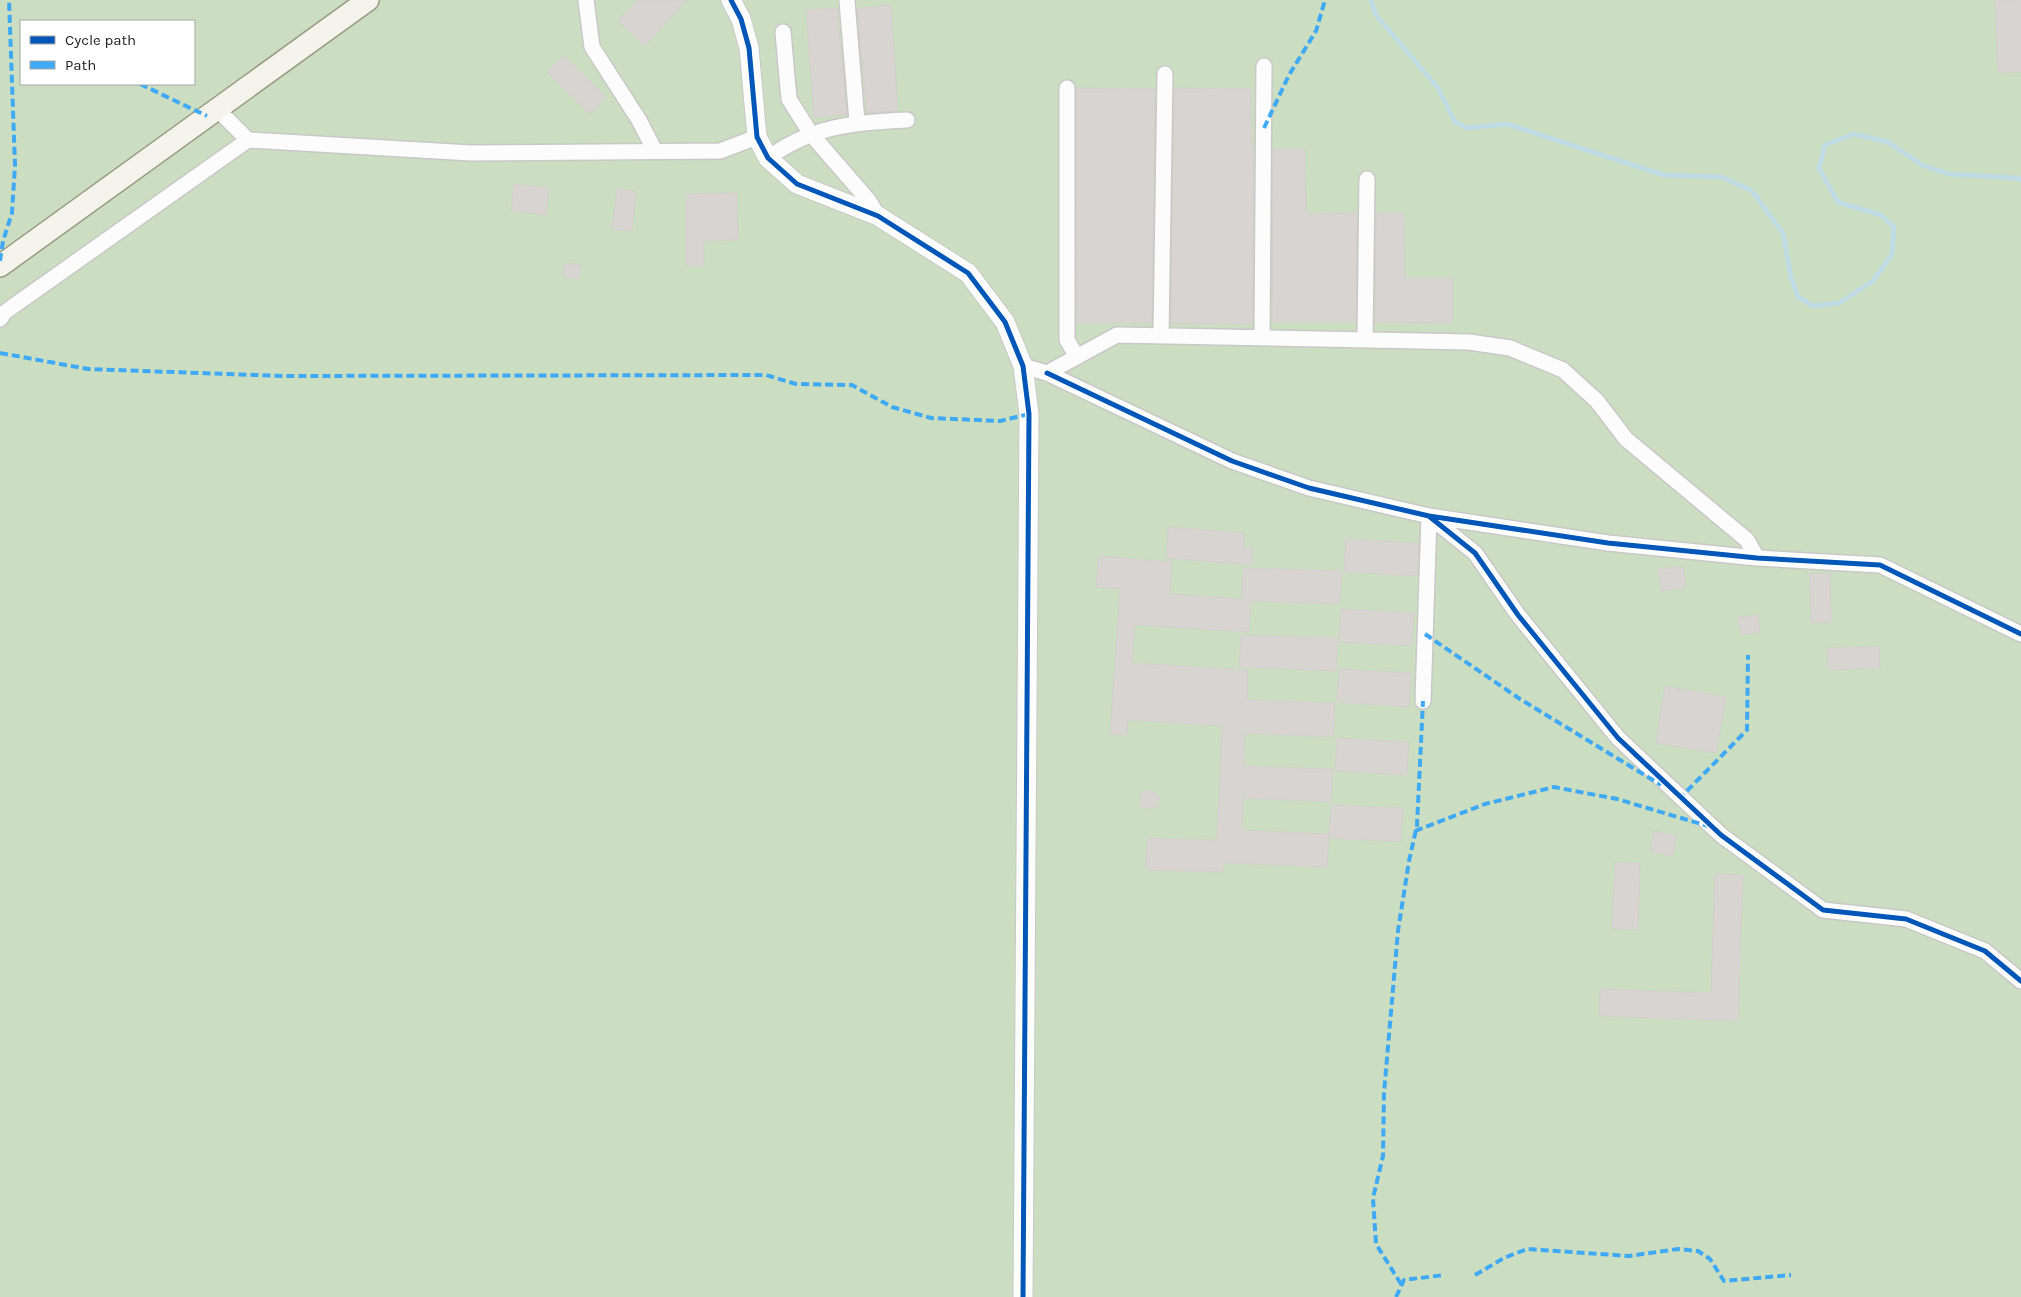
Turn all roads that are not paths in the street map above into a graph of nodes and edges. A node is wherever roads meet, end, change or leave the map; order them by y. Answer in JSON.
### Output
{"nodes":[{"id":1,"x":368,"y":0,"type":"edge"},
{"id":2,"x":586,"y":0,"type":"edge"},
{"id":3,"x":730,"y":0,"type":"edge"},
{"id":4,"x":847,"y":1,"type":"edge"},
{"id":5,"x":783,"y":32,"type":"dead end"},
{"id":6,"x":1264,"y":66,"type":"dead end"},
{"id":7,"x":1165,"y":74,"type":"dead end"},
{"id":8,"x":1067,"y":88,"type":"dead end"},
{"id":9,"x":217,"y":109,"type":"junction"},
{"id":10,"x":907,"y":120,"type":"dead end"},
{"id":11,"x":858,"y":122,"type":"junction"},
{"id":12,"x":811,"y":134,"type":"junction"},
{"id":13,"x":757,"y":137,"type":"junction"},
{"id":14,"x":248,"y":140,"type":"junction"},
{"id":15,"x":655,"y":151,"type":"junction"},
{"id":16,"x":768,"y":158,"type":"junction"},
{"id":17,"x":1367,"y":179,"type":"dead end"},
{"id":18,"x":878,"y":216,"type":"junction"},
{"id":19,"x":0,"y":266,"type":"edge"},
{"id":20,"x":0,"y":319,"type":"edge"},
{"id":21,"x":1161,"y":336,"type":"junction"},
{"id":22,"x":1262,"y":338,"type":"junction"},
{"id":23,"x":1365,"y":340,"type":"junction"},
{"id":24,"x":1077,"y":357,"type":"junction"},
{"id":25,"x":1023,"y":366,"type":"junction"},
{"id":26,"x":1048,"y":373,"type":"junction"},
{"id":27,"x":1429,"y":516,"type":"junction"},
{"id":28,"x":1757,"y":558,"type":"junction"},
{"id":29,"x":2021,"y":634,"type":"edge"},
{"id":30,"x":1423,"y":701,"type":"dead end"},
{"id":31,"x":2021,"y":980,"type":"edge"},
{"id":32,"x":1023,"y":1297,"type":"edge"}],
"edges":[{"from":1,"to":9,"type":"main road"},
{"from":2,"to":15,"type":"street"},
{"from":3,"to":13,"type":"street"},
{"from":4,"to":11,"type":"street"},
{"from":5,"to":12,"type":"street"},
{"from":6,"to":22,"type":"street"},
{"from":7,"to":21,"type":"street"},
{"from":8,"to":24,"type":"street"},
{"from":9,"to":14,"type":"street"},
{"from":9,"to":19,"type":"main road"},
{"from":10,"to":11,"type":"street"},
{"from":11,"to":12,"type":"street"},
{"from":12,"to":16,"type":"street"},
{"from":12,"to":18,"type":"street"},
{"from":13,"to":15,"type":"street"},
{"from":13,"to":16,"type":"street"},
{"from":14,"to":15,"type":"street"},
{"from":14,"to":20,"type":"street"},
{"from":16,"to":18,"type":"street"},
{"from":17,"to":23,"type":"street"},
{"from":18,"to":25,"type":"street"},
{"from":21,"to":22,"type":"street"},
{"from":21,"to":24,"type":"street"},
{"from":22,"to":23,"type":"street"},
{"from":23,"to":28,"type":"street"},
{"from":24,"to":26,"type":"street"},
{"from":25,"to":26,"type":"street"},
{"from":25,"to":32,"type":"street"},
{"from":26,"to":27,"type":"street"},
{"from":27,"to":28,"type":"street"},
{"from":27,"to":30,"type":"street"},
{"from":27,"to":31,"type":"street"},
{"from":28,"to":29,"type":"street"}]}
